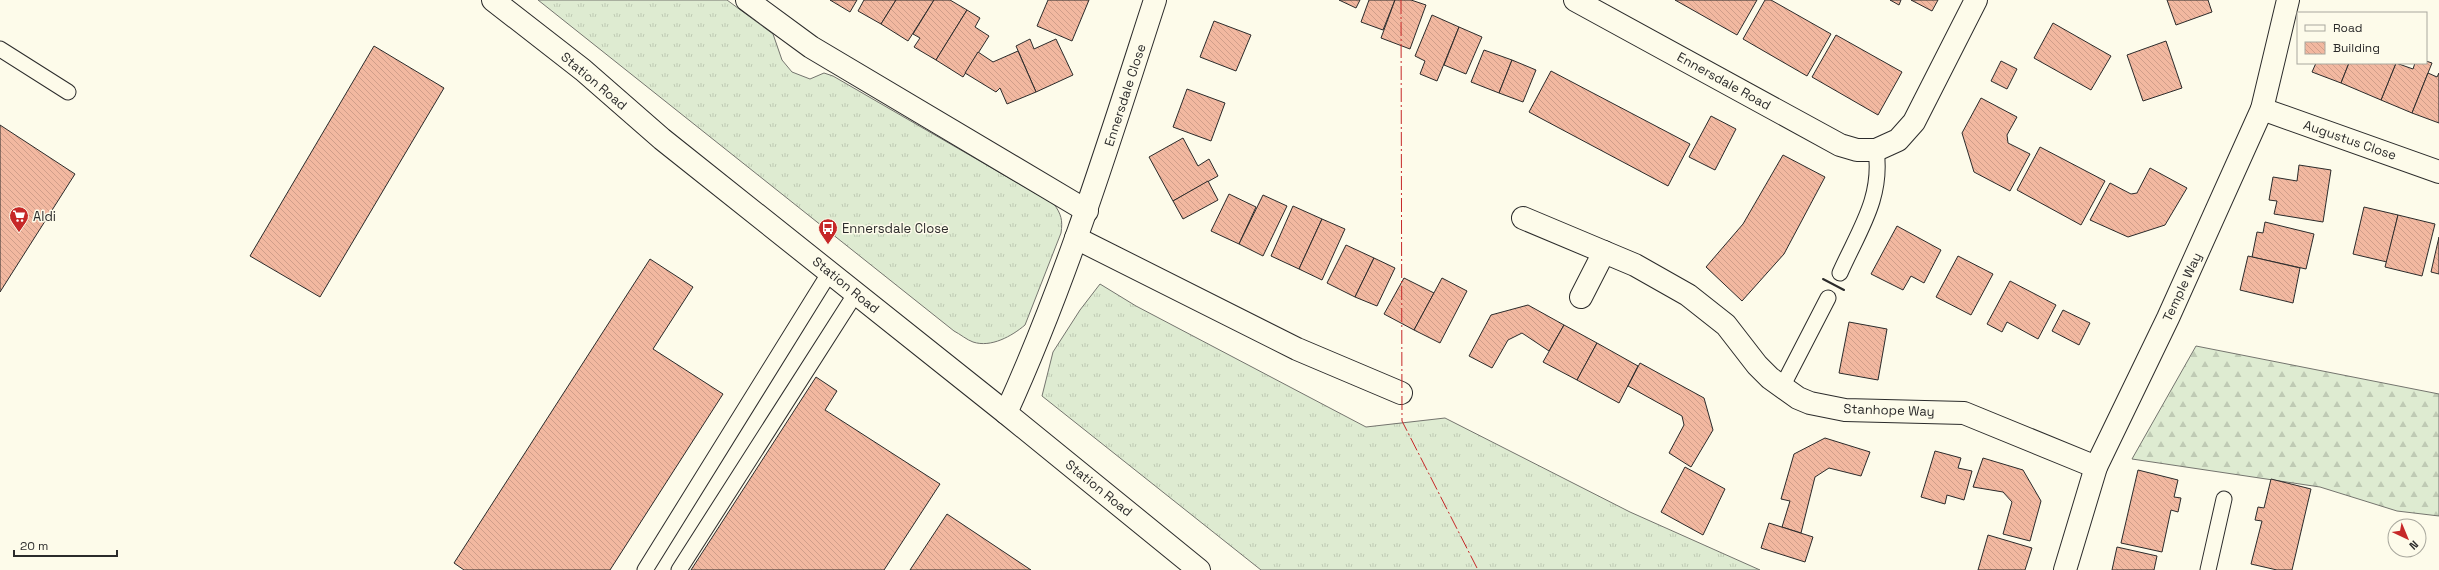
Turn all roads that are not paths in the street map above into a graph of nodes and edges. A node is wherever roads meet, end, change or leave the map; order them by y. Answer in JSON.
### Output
{"nodes":[{"id":1,"x":493,"y":0,"type":"edge"},
{"id":2,"x":747,"y":0,"type":"edge"},
{"id":3,"x":1155,"y":0,"type":"edge"},
{"id":4,"x":1575,"y":0,"type":"edge"},
{"id":5,"x":1976,"y":0,"type":"edge"},
{"id":6,"x":2288,"y":0,"type":"edge"},
{"id":7,"x":0,"y":49,"type":"edge"},
{"id":8,"x":68,"y":92,"type":"dead end"},
{"id":9,"x":2262,"y":109,"type":"junction"},
{"id":10,"x":1876,"y":150,"type":"junction"},
{"id":11,"x":2439,"y":172,"type":"edge"},
{"id":12,"x":1086,"y":211,"type":"junction"},
{"id":13,"x":1524,"y":218,"type":"dead end"},
{"id":14,"x":1076,"y":238,"type":"junction"},
{"id":15,"x":1604,"y":252,"type":"junction"},
{"id":16,"x":830,"y":272,"type":"junction"},
{"id":17,"x":1840,"y":272,"type":"dead end"},
{"id":18,"x":856,"y":293,"type":"junction"},
{"id":19,"x":1581,"y":297,"type":"dead end"},
{"id":20,"x":1828,"y":298,"type":"dead end"},
{"id":21,"x":1782,"y":387,"type":"junction"},
{"id":22,"x":1400,"y":393,"type":"dead end"},
{"id":23,"x":1006,"y":413,"type":"junction"},
{"id":24,"x":2096,"y":467,"type":"junction"},
{"id":25,"x":2224,"y":499,"type":"dead end"},
{"id":26,"x":645,"y":570,"type":"edge"},
{"id":27,"x":679,"y":570,"type":"edge"},
{"id":28,"x":1200,"y":570,"type":"edge"},
{"id":29,"x":2065,"y":570,"type":"edge"},
{"id":30,"x":2208,"y":570,"type":"edge"}],
"edges":[{"from":1,"to":16,"type":"street","name":"Station Road"},
{"from":2,"to":12,"type":"street"},
{"from":3,"to":12,"type":"street","name":"Ennersdale Close"},
{"from":4,"to":10,"type":"street","name":"Ennersdale Road"},
{"from":5,"to":10,"type":"street"},
{"from":6,"to":9,"type":"street","name":"Temple Way"},
{"from":7,"to":8,"type":"lane"},
{"from":9,"to":11,"type":"street","name":"Augustus Close"},
{"from":9,"to":24,"type":"street","name":"Temple Way"},
{"from":10,"to":17,"type":"lane"},
{"from":12,"to":14,"type":"street","name":"Ennersdale Close"},
{"from":13,"to":15,"type":"street","name":"Stanhope Way"},
{"from":14,"to":22,"type":"street"},
{"from":14,"to":23,"type":"street","name":"Ennersdale Close"},
{"from":15,"to":19,"type":"street"},
{"from":15,"to":21,"type":"street","name":"Stanhope Way"},
{"from":16,"to":18,"type":"street","name":"Station Road"},
{"from":16,"to":26,"type":"lane"},
{"from":18,"to":23,"type":"street","name":"Station Road"},
{"from":18,"to":27,"type":"lane"},
{"from":20,"to":21,"type":"lane"},
{"from":21,"to":24,"type":"street","name":"Stanhope Way"},
{"from":23,"to":28,"type":"street","name":"Station Road"},
{"from":24,"to":29,"type":"street","name":"Temple Way"},
{"from":25,"to":30,"type":"lane"}]}
